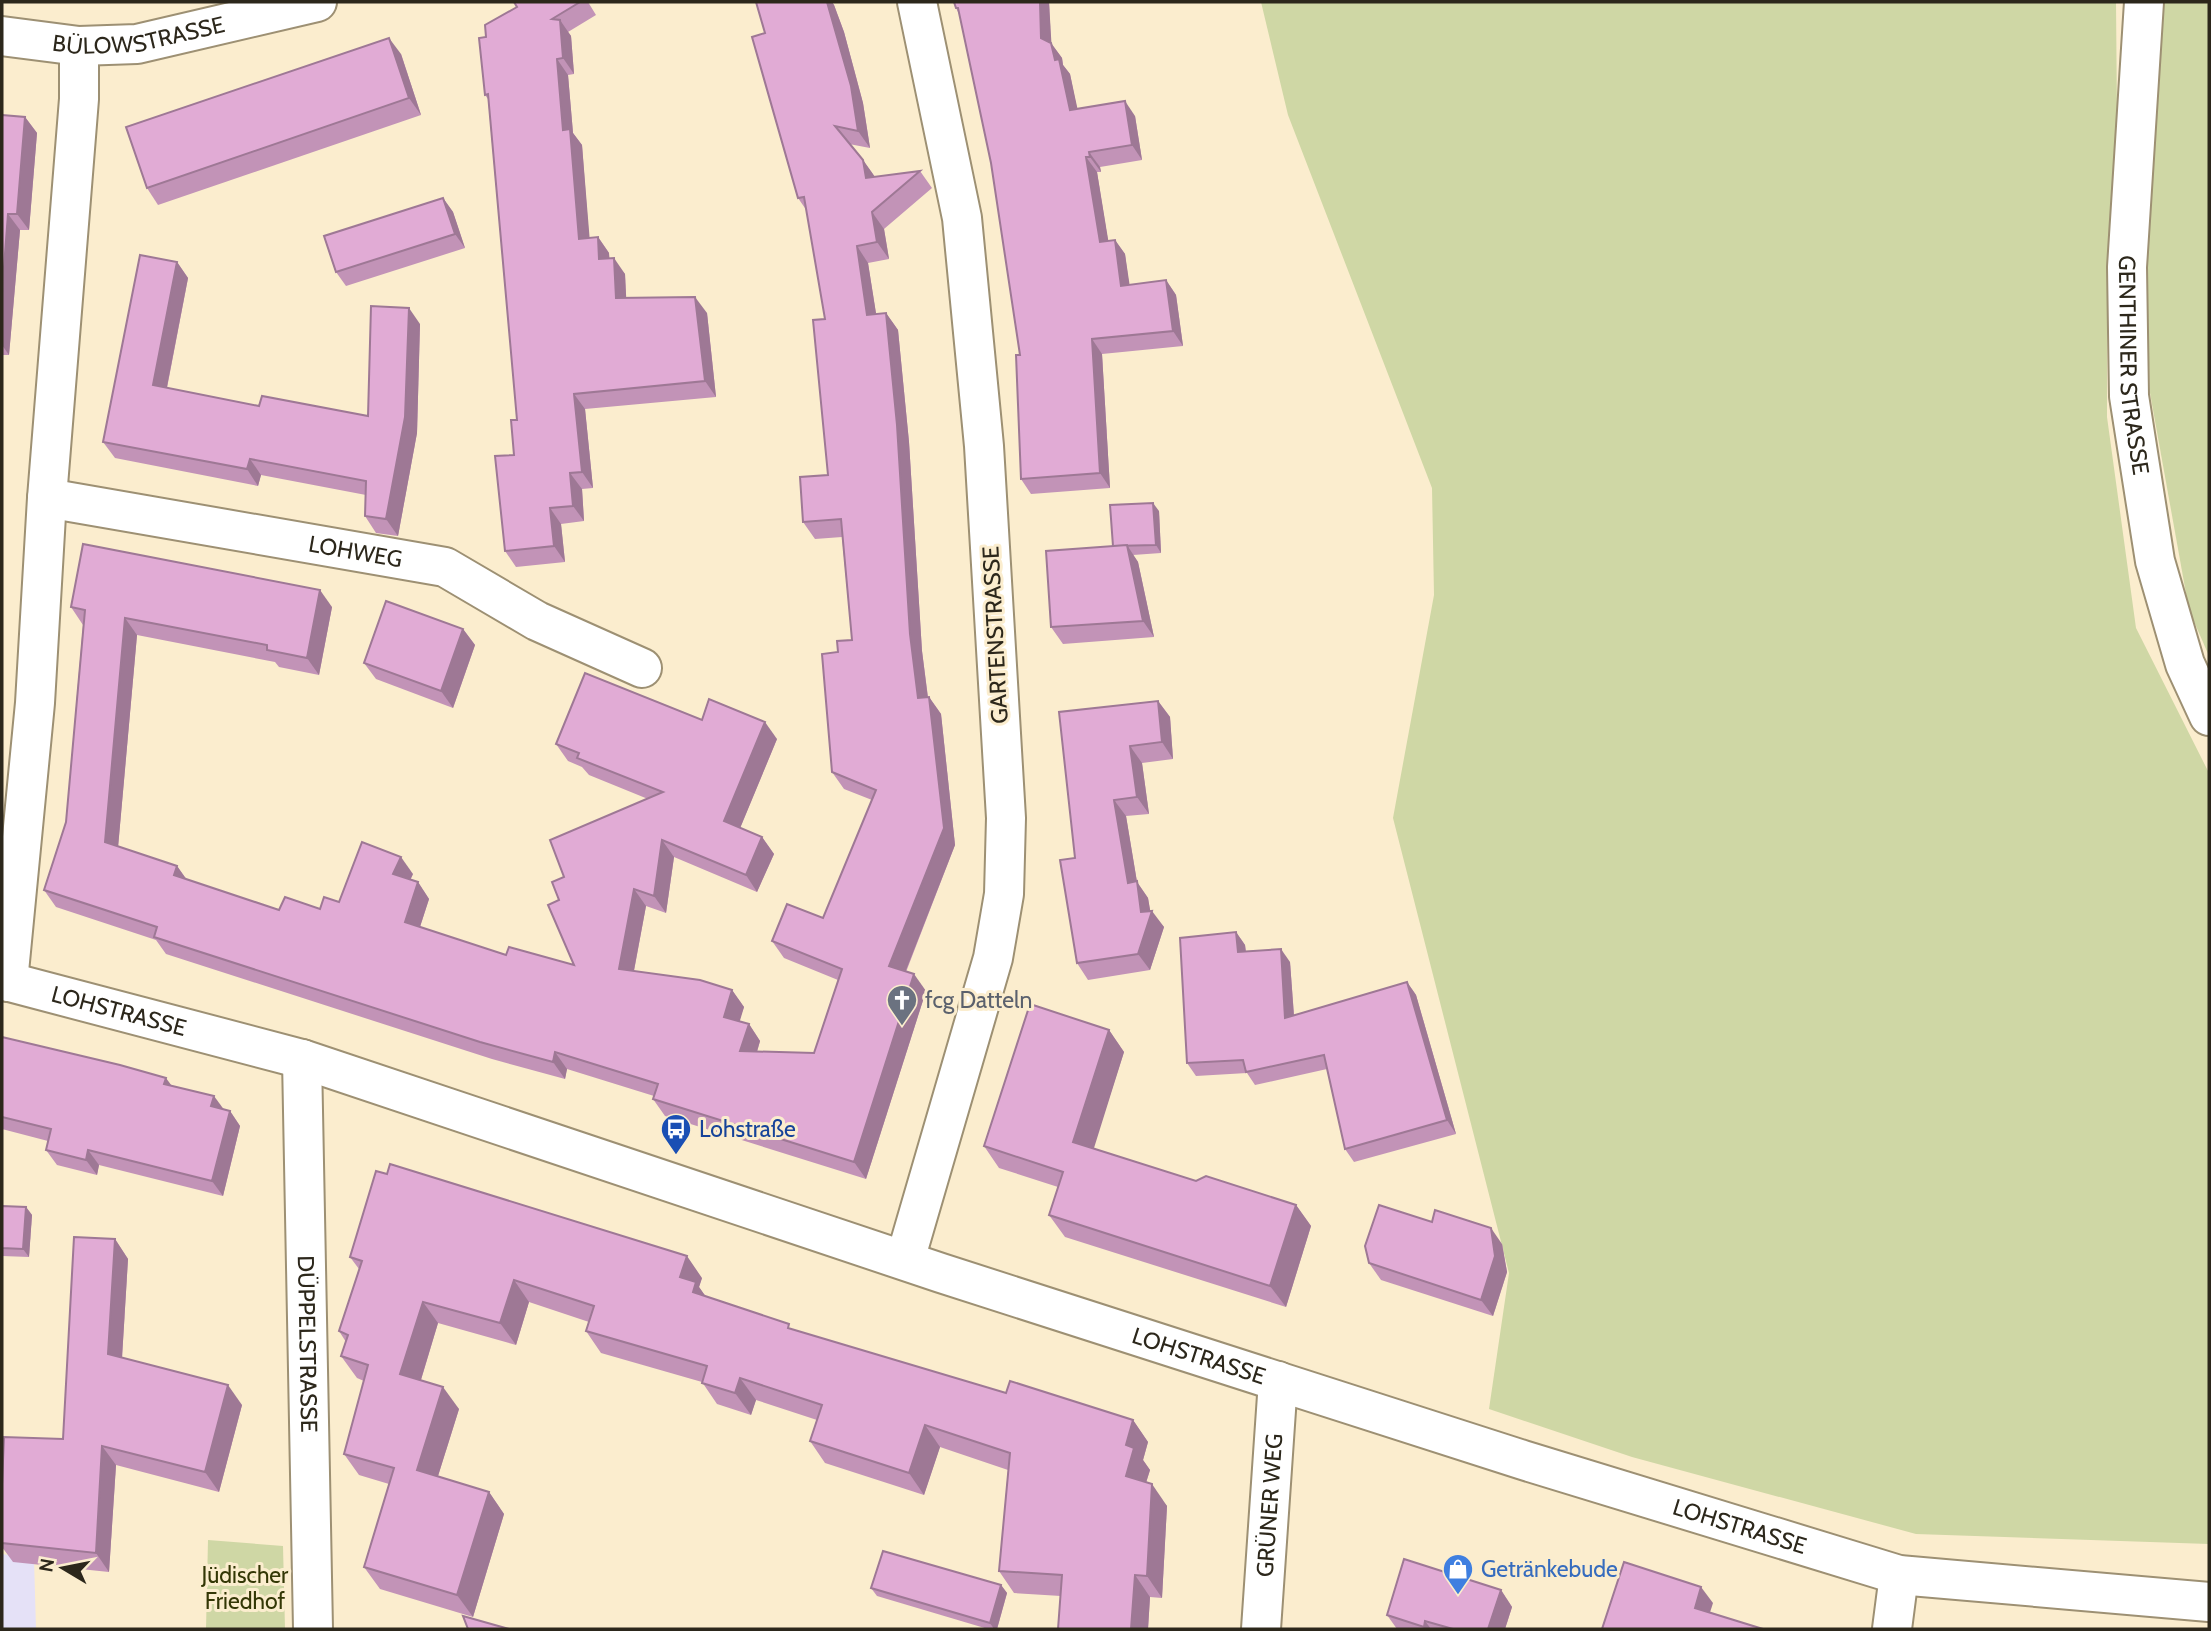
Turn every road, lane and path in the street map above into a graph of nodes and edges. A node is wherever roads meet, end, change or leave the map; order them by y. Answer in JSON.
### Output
{"nodes":[{"id":1,"x":317,"y":2,"type":"edge"},
{"id":2,"x":916,"y":2,"type":"edge"},
{"id":3,"x":2144,"y":2,"type":"edge"},
{"id":4,"x":2,"y":36,"type":"edge"},
{"id":5,"x":79,"y":46,"type":"junction"},
{"id":6,"x":47,"y":498,"type":"junction"},
{"id":7,"x":642,"y":668,"type":"dead end"},
{"id":8,"x":2209,"y":716,"type":"edge"},
{"id":9,"x":5,"y":981,"type":"edge"},
{"id":10,"x":302,"y":1059,"type":"junction"},
{"id":11,"x":905,"y":1260,"type":"junction"},
{"id":12,"x":1278,"y":1381,"type":"junction"},
{"id":13,"x":1899,"y":1575,"type":"junction"},
{"id":14,"x":2209,"y":1602,"type":"edge"},
{"id":15,"x":313,"y":1629,"type":"edge"},
{"id":16,"x":1261,"y":1629,"type":"edge"},
{"id":17,"x":1892,"y":1629,"type":"edge"}],
"edges":[{"from":1,"to":5,"type":"street","name":"BÜLOWSTRASSE"},
{"from":2,"to":11,"type":"street","name":"GARTENSTRASSE"},
{"from":3,"to":8,"type":"street","name":"GENTHINER STRASSE"},
{"from":4,"to":5,"type":"street","name":"BÜLOWSTRASSE"},
{"from":5,"to":6,"type":"street"},
{"from":6,"to":7,"type":"street","name":"LOHWEG"},
{"from":6,"to":9,"type":"street"},
{"from":9,"to":10,"type":"street","name":"LOHSTRASSE"},
{"from":10,"to":11,"type":"street","name":"LOHSTRASSE"},
{"from":10,"to":15,"type":"street","name":"DÜPPELSTRASSE"},
{"from":11,"to":12,"type":"street","name":"LOHSTRASSE"},
{"from":12,"to":13,"type":"street","name":"LOHSTRASSE"},
{"from":12,"to":16,"type":"street","name":"GRÜNER WEG"},
{"from":13,"to":14,"type":"street","name":"LOHSTRASSE"},
{"from":13,"to":17,"type":"street"}]}
